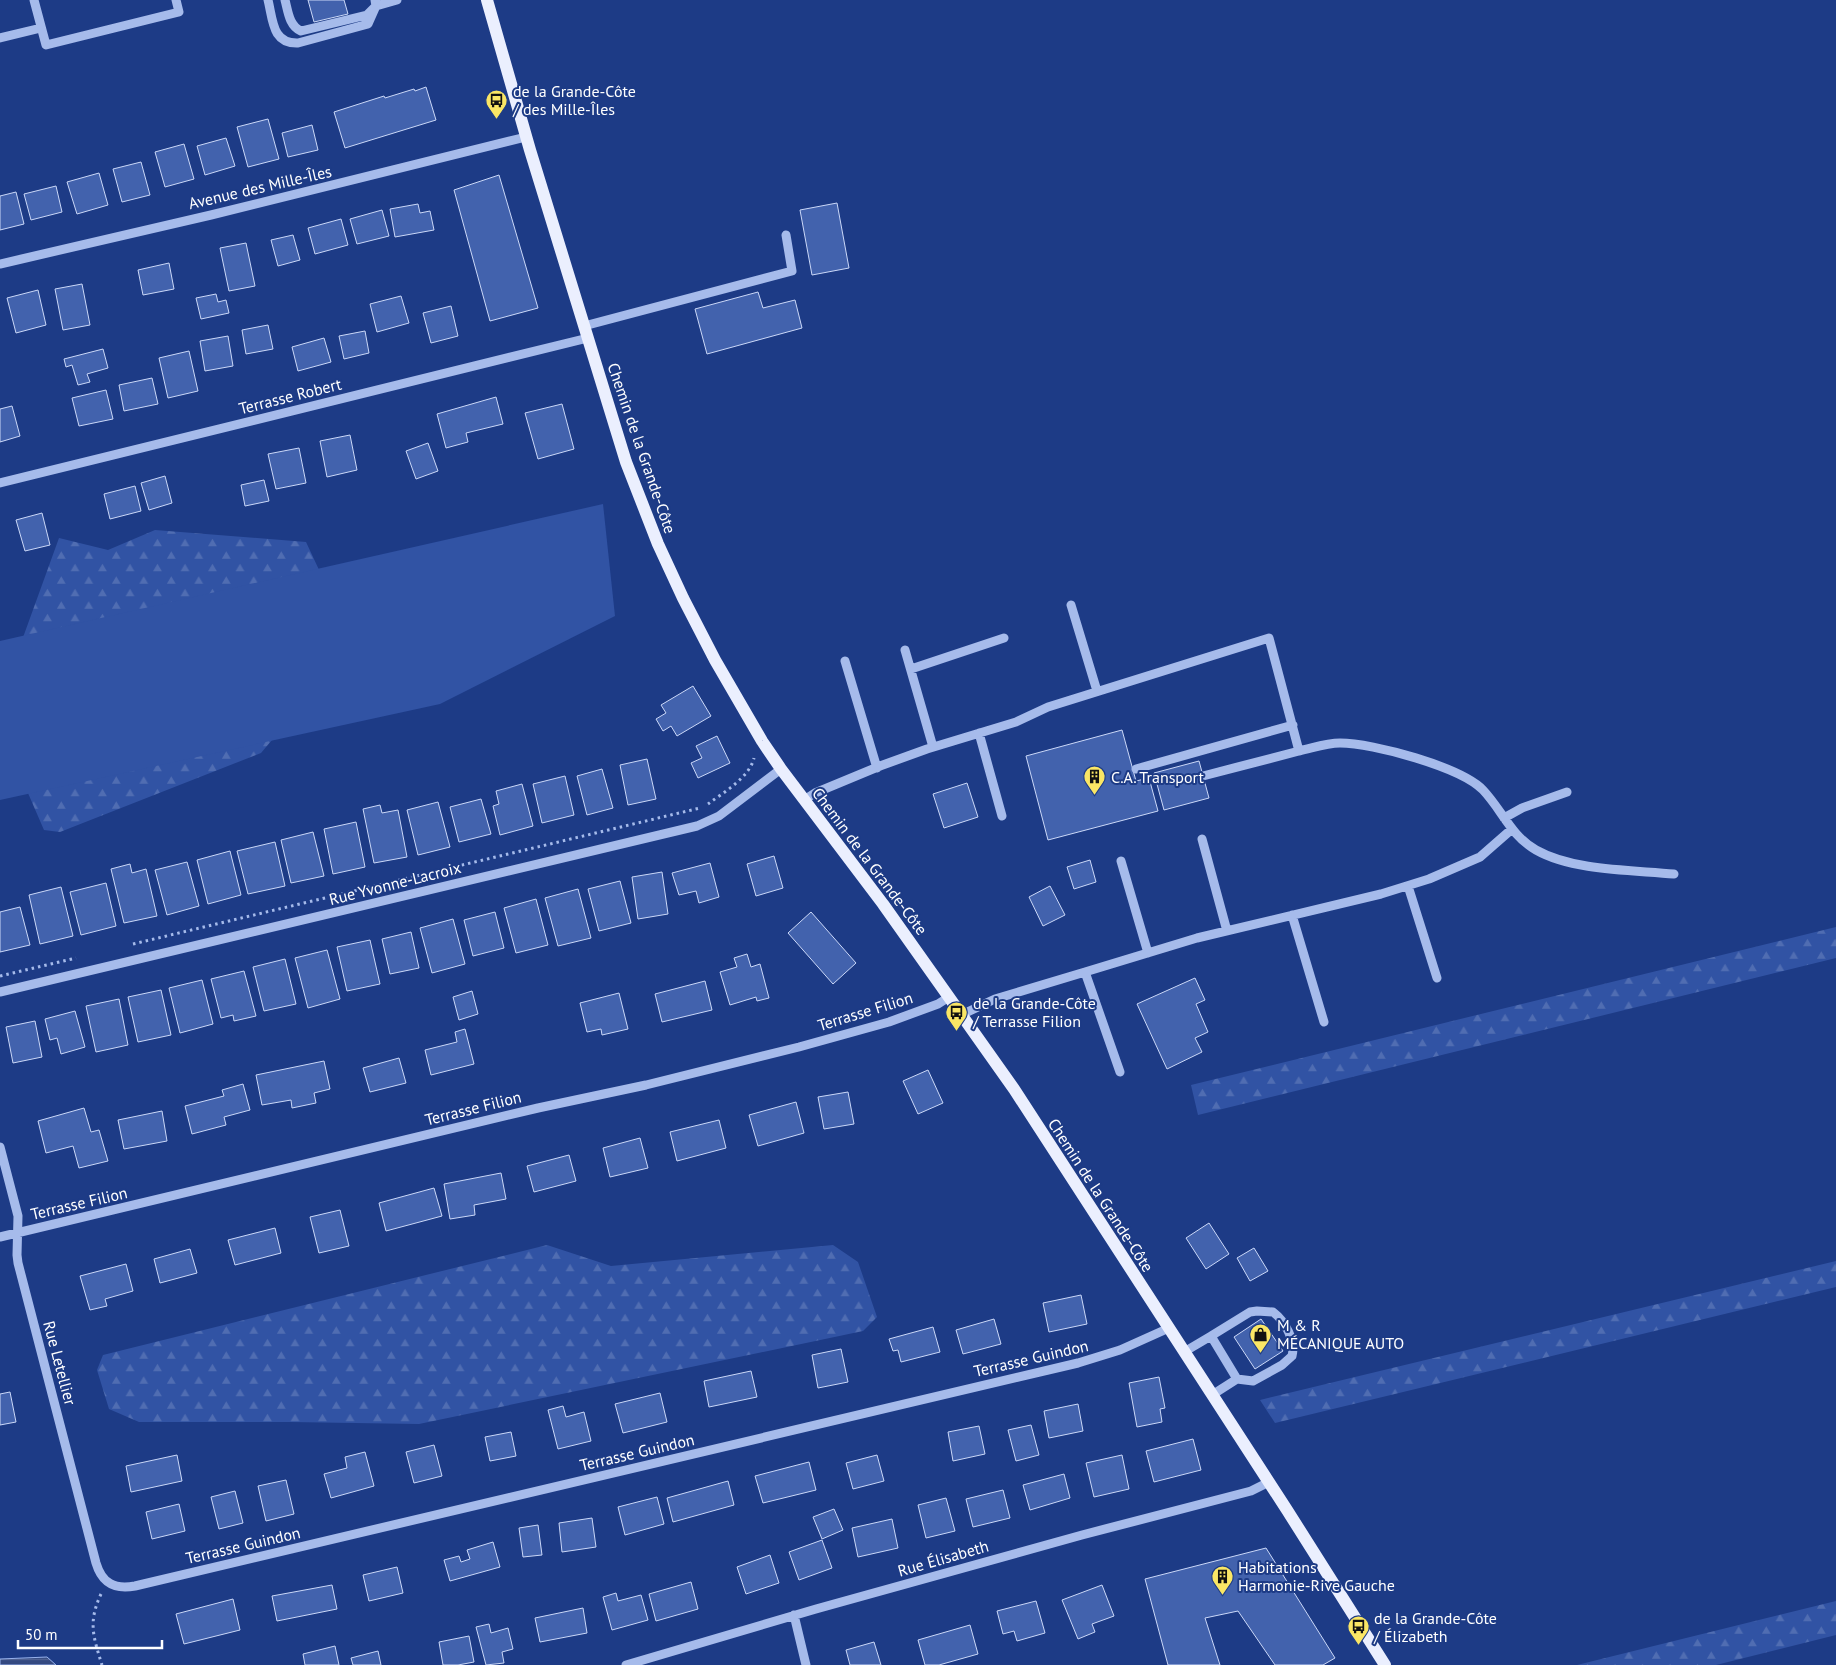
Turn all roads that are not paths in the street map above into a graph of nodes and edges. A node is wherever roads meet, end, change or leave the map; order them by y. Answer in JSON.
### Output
{"nodes":[{"id":1,"x":34,"y":0,"type":"edge"},
{"id":2,"x":176,"y":0,"type":"edge"},
{"id":3,"x":268,"y":0,"type":"edge"},
{"id":4,"x":285,"y":0,"type":"edge"},
{"id":5,"x":397,"y":0,"type":"edge"},
{"id":6,"x":487,"y":0,"type":"edge"},
{"id":7,"x":375,"y":3,"type":"edge"},
{"id":8,"x":41,"y":28,"type":"junction"},
{"id":9,"x":0,"y":38,"type":"edge"},
{"id":10,"x":526,"y":137,"type":"junction"},
{"id":11,"x":786,"y":235,"type":"dead end"},
{"id":12,"x":0,"y":264,"type":"edge"},
{"id":13,"x":586,"y":332,"type":"junction"},
{"id":14,"x":0,"y":483,"type":"edge"},
{"id":15,"x":1071,"y":605,"type":"dead end"},
{"id":16,"x":1004,"y":638,"type":"dead end"},
{"id":17,"x":905,"y":650,"type":"dead end"},
{"id":18,"x":845,"y":661,"type":"dead end"},
{"id":19,"x":911,"y":669,"type":"junction"},
{"id":20,"x":1097,"y":691,"type":"junction"},
{"id":21,"x":1293,"y":726,"type":"junction"},
{"id":22,"x":979,"y":733,"type":"junction"},
{"id":23,"x":933,"y":747,"type":"junction"},
{"id":24,"x":1299,"y":751,"type":"junction"},
{"id":25,"x":877,"y":768,"type":"junction"},
{"id":26,"x":781,"y":769,"type":"junction"},
{"id":27,"x":1136,"y":769,"type":"dead end"},
{"id":28,"x":1203,"y":776,"type":"dead end"},
{"id":29,"x":1567,"y":792,"type":"dead end"},
{"id":30,"x":804,"y":800,"type":"junction"},
{"id":31,"x":1002,"y":816,"type":"dead end"},
{"id":32,"x":1504,"y":818,"type":"junction"},
{"id":33,"x":1512,"y":829,"type":"junction"},
{"id":34,"x":1202,"y":839,"type":"dead end"},
{"id":35,"x":1121,"y":860,"type":"dead end"},
{"id":36,"x":1674,"y":874,"type":"dead end"},
{"id":37,"x":1408,"y":886,"type":"junction"},
{"id":38,"x":1292,"y":915,"type":"junction"},
{"id":39,"x":1227,"y":931,"type":"junction"},
{"id":40,"x":1148,"y":953,"type":"junction"},
{"id":41,"x":1085,"y":972,"type":"junction"},
{"id":42,"x":1437,"y":978,"type":"dead end"},
{"id":43,"x":0,"y":992,"type":"edge"},
{"id":44,"x":949,"y":997,"type":"junction"},
{"id":45,"x":961,"y":1015,"type":"junction"},
{"id":46,"x":1324,"y":1022,"type":"dead end"},
{"id":47,"x":1120,"y":1072,"type":"dead end"},
{"id":48,"x":0,"y":1147,"type":"edge"},
{"id":49,"x":18,"y":1233,"type":"junction"},
{"id":50,"x":0,"y":1237,"type":"edge"},
{"id":51,"x":1169,"y":1328,"type":"junction"},
{"id":52,"x":1211,"y":1336,"type":"junction"},
{"id":53,"x":1184,"y":1352,"type":"junction"},
{"id":54,"x":1237,"y":1379,"type":"junction"},
{"id":55,"x":1212,"y":1395,"type":"junction"},
{"id":56,"x":1268,"y":1482,"type":"junction"},
{"id":57,"x":105,"y":1586,"type":"joint"},
{"id":58,"x":794,"y":1615,"type":"junction"},
{"id":59,"x":626,"y":1665,"type":"edge"},
{"id":60,"x":806,"y":1665,"type":"edge"},
{"id":61,"x":1385,"y":1665,"type":"edge"}],
"edges":[{"from":1,"to":8,"type":"street"},
{"from":2,"to":8,"type":"street"},
{"from":3,"to":7,"type":"street"},
{"from":4,"to":7,"type":"street"},
{"from":5,"to":7,"type":"street"},
{"from":6,"to":10,"type":"main road","name":"Chemin de la Grande-Côte"},
{"from":8,"to":9,"type":"street"},
{"from":10,"to":12,"type":"street","name":"Avenue des Mille-Îles"},
{"from":10,"to":13,"type":"main road","name":"Chemin de la Grande-Côte"},
{"from":11,"to":13,"type":"street","name":"Terrasse Robert"},
{"from":13,"to":14,"type":"street","name":"Terrasse Robert"},
{"from":13,"to":26,"type":"main road","name":"Chemin de la Grande-Côte"},
{"from":15,"to":20,"type":"street"},
{"from":16,"to":19,"type":"street"},
{"from":17,"to":19,"type":"street"},
{"from":18,"to":25,"type":"street"},
{"from":19,"to":23,"type":"street"},
{"from":20,"to":21,"type":"street"},
{"from":20,"to":22,"type":"street"},
{"from":21,"to":24,"type":"street"},
{"from":21,"to":27,"type":"street"},
{"from":22,"to":23,"type":"street"},
{"from":22,"to":31,"type":"street"},
{"from":23,"to":25,"type":"street"},
{"from":24,"to":28,"type":"street"},
{"from":24,"to":32,"type":"street"},
{"from":25,"to":30,"type":"street"},
{"from":26,"to":30,"type":"main road","name":"Chemin de la Grande-Côte"},
{"from":26,"to":43,"type":"street","name":"Rue Yvonne-Lacroix"},
{"from":29,"to":32,"type":"street"},
{"from":30,"to":44,"type":"main road","name":"Chemin de la Grande-Côte"},
{"from":32,"to":33,"type":"street"},
{"from":33,"to":36,"type":"street"},
{"from":33,"to":37,"type":"street"},
{"from":34,"to":39,"type":"street"},
{"from":35,"to":40,"type":"street"},
{"from":37,"to":38,"type":"street"},
{"from":37,"to":42,"type":"street"},
{"from":38,"to":39,"type":"street"},
{"from":38,"to":46,"type":"street"},
{"from":39,"to":40,"type":"street"},
{"from":40,"to":41,"type":"street"},
{"from":41,"to":45,"type":"street"},
{"from":41,"to":47,"type":"street"},
{"from":44,"to":45,"type":"main road","name":"Chemin de la Grande-Côte"},
{"from":44,"to":49,"type":"street","name":"Terrasse Filion"},
{"from":45,"to":51,"type":"main road","name":"Chemin de la Grande-Côte"},
{"from":48,"to":49,"type":"street","name":"Rue Letellier"},
{"from":49,"to":50,"type":"street","name":"Terrasse Filion"},
{"from":49,"to":57,"type":"street","name":"Rue Letellier"},
{"from":51,"to":53,"type":"main road","name":"Chemin de la Grande-Côte"},
{"from":51,"to":57,"type":"street","name":"Terrasse Guindon"},
{"from":52,"to":53,"type":"street"},
{"from":52,"to":54,"type":"street"},
{"from":52,"to":54,"type":"street"},
{"from":53,"to":55,"type":"main road","name":"Chemin de la Grande-Côte"},
{"from":54,"to":55,"type":"street"},
{"from":55,"to":56,"type":"main road","name":"Chemin de la Grande-Côte"},
{"from":56,"to":58,"type":"street","name":"Rue Élisabeth"},
{"from":56,"to":61,"type":"main road","name":"Chemin de la Grande-Côte"},
{"from":58,"to":59,"type":"street","name":"Rue Élisabeth"},
{"from":58,"to":60,"type":"street"}]}
